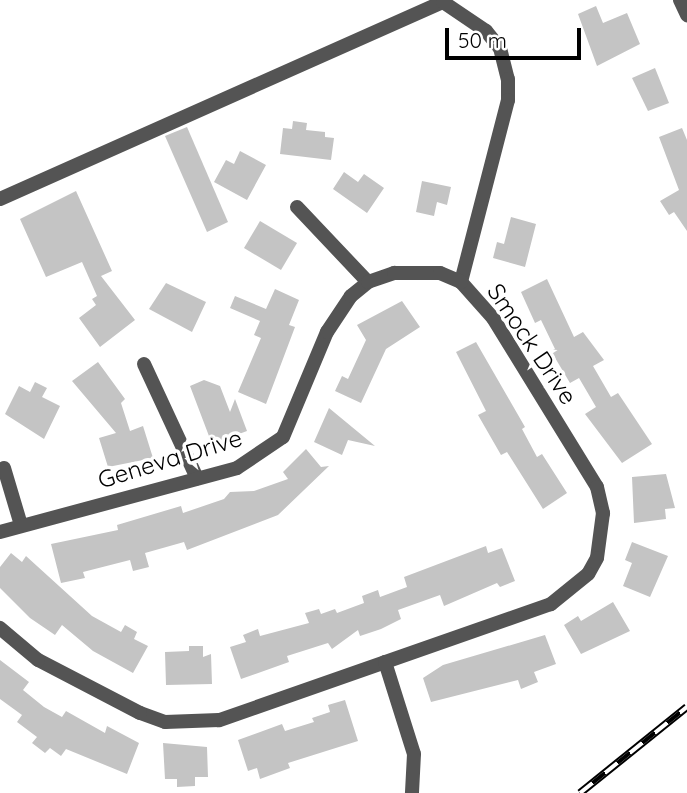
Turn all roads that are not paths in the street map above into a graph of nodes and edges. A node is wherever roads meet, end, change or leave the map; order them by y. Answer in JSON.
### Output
{"nodes":[{"id":1,"x":680,"y":0,"type":"edge"},
{"id":2,"x":687,"y":15,"type":"edge"},
{"id":3,"x":0,"y":198,"type":"edge"},
{"id":4,"x":297,"y":207,"type":"dead end"},
{"id":5,"x":368,"y":282,"type":"junction"},
{"id":6,"x":461,"y":282,"type":"junction"},
{"id":7,"x":144,"y":364,"type":"dead end"},
{"id":8,"x":4,"y":468,"type":"dead end"},
{"id":9,"x":197,"y":478,"type":"junction"},
{"id":10,"x":21,"y":525,"type":"junction"},
{"id":11,"x":0,"y":532,"type":"edge"},
{"id":12,"x":0,"y":628,"type":"edge"},
{"id":13,"x":385,"y":662,"type":"junction"},
{"id":14,"x":412,"y":793,"type":"edge"}],
"edges":[{"from":1,"to":2,"type":"street"},
{"from":3,"to":6,"type":"street","name":"Smock Drive"},
{"from":4,"to":5,"type":"street"},
{"from":5,"to":6,"type":"street"},
{"from":5,"to":9,"type":"street","name":"Geneva Drive"},
{"from":6,"to":13,"type":"street","name":"Smock Drive"},
{"from":7,"to":9,"type":"street"},
{"from":8,"to":10,"type":"street"},
{"from":9,"to":10,"type":"street","name":"Geneva Drive"},
{"from":10,"to":11,"type":"street","name":"Geneva Drive"},
{"from":12,"to":13,"type":"street","name":"Smock Drive"},
{"from":13,"to":14,"type":"street"}]}
